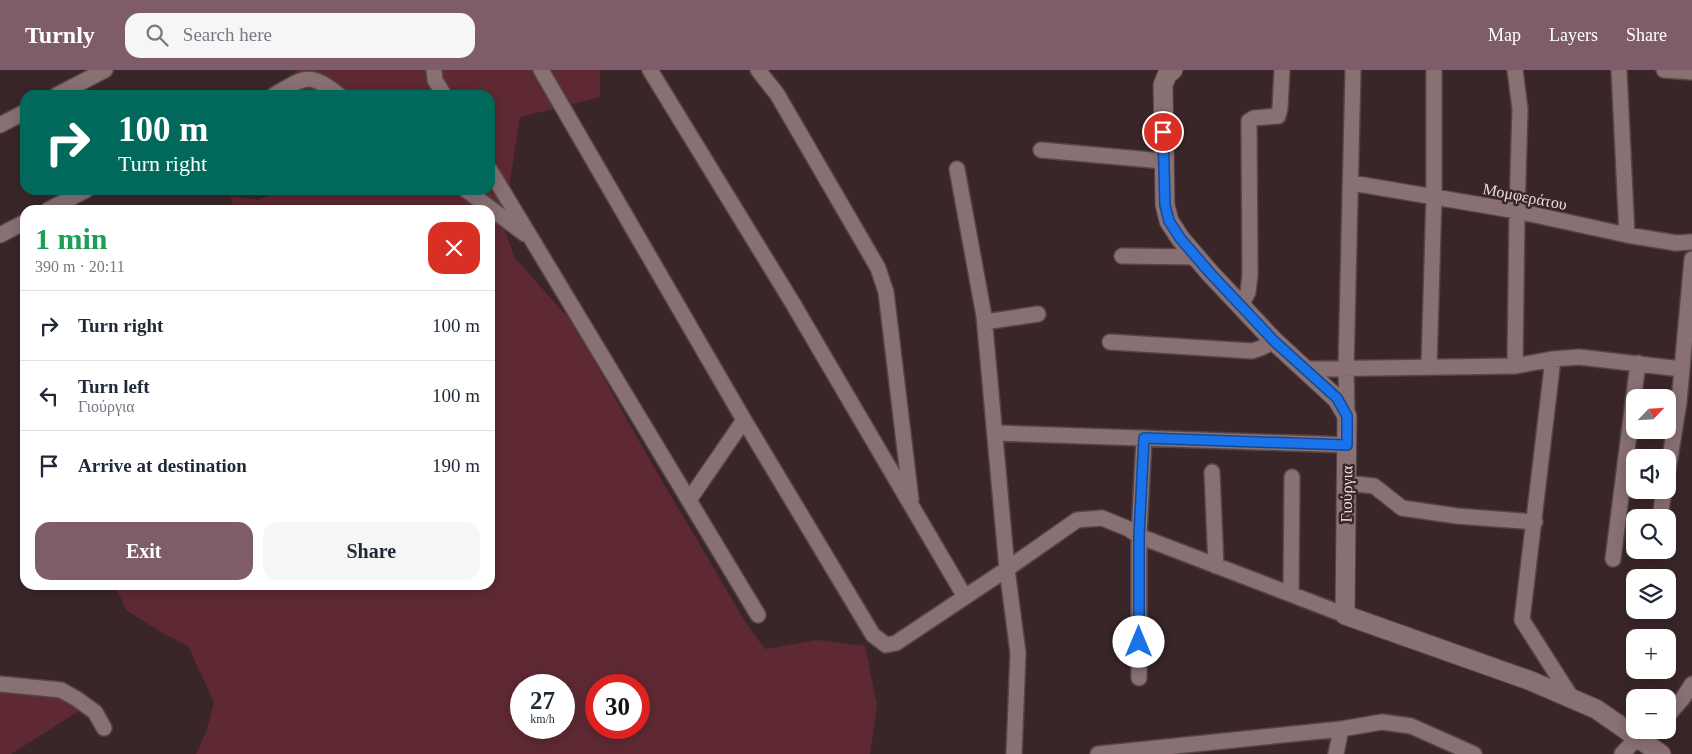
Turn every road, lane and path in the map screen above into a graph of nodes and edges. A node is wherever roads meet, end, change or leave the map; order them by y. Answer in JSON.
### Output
{"nodes":[{"id":1,"x":105,"y":70,"type":"edge"},
{"id":2,"x":434,"y":70,"type":"edge"},
{"id":3,"x":541,"y":70,"type":"edge"},
{"id":4,"x":650,"y":70,"type":"edge"},
{"id":5,"x":758,"y":70,"type":"edge"},
{"id":6,"x":1282,"y":70,"type":"edge"},
{"id":7,"x":1353,"y":70,"type":"edge"},
{"id":8,"x":1434,"y":70,"type":"edge"},
{"id":9,"x":1515,"y":70,"type":"edge"},
{"id":10,"x":1619,"y":70,"type":"edge"},
{"id":11,"x":1664,"y":70,"type":"edge"},
{"id":12,"x":1165,"y":72,"type":"edge"},
{"id":13,"x":1692,"y":72,"type":"edge"},
{"id":14,"x":67,"y":90,"type":"edge"},
{"id":15,"x":283,"y":90,"type":"edge"},
{"id":16,"x":332,"y":90,"type":"edge"},
{"id":17,"x":441,"y":90,"type":"edge"},
{"id":18,"x":20,"y":115,"type":"edge"},
{"id":19,"x":0,"y":125,"type":"edge"},
{"id":20,"x":1041,"y":150,"type":"dead end"},
{"id":21,"x":1163,"y":161,"type":"junction"},
{"id":22,"x":957,"y":169,"type":"dead end"},
{"id":23,"x":495,"y":178,"type":"edge"},
{"id":24,"x":1352,"y":183,"type":"junction"},
{"id":25,"x":76,"y":195,"type":"edge"},
{"id":26,"x":473,"y":195,"type":"edge"},
{"id":27,"x":1434,"y":196,"type":"junction"},
{"id":28,"x":58,"y":205,"type":"edge"},
{"id":29,"x":486,"y":205,"type":"edge"},
{"id":30,"x":1517,"y":211,"type":"junction"},
{"id":31,"x":495,"y":212,"type":"edge"},
{"id":32,"x":20,"y":225,"type":"edge"},
{"id":33,"x":0,"y":235,"type":"edge"},
{"id":34,"x":1627,"y":235,"type":"junction"},
{"id":35,"x":532,"y":240,"type":"junction"},
{"id":36,"x":1692,"y":242,"type":"edge"},
{"id":37,"x":1122,"y":256,"type":"dead end"},
{"id":38,"x":1197,"y":257,"type":"junction"},
{"id":39,"x":1692,"y":259,"type":"edge"},
{"id":40,"x":1241,"y":306,"type":"junction"},
{"id":41,"x":1038,"y":314,"type":"dead end"},
{"id":42,"x":985,"y":322,"type":"junction"},
{"id":43,"x":1274,"y":341,"type":"junction"},
{"id":44,"x":1110,"y":342,"type":"dead end"},
{"id":45,"x":1553,"y":359,"type":"junction"},
{"id":46,"x":1638,"y":363,"type":"junction"},
{"id":47,"x":1429,"y":366,"type":"junction"},
{"id":48,"x":1515,"y":366,"type":"junction"},
{"id":49,"x":1346,"y":368,"type":"junction"},
{"id":50,"x":1305,"y":369,"type":"junction"},
{"id":51,"x":1681,"y":369,"type":"junction"},
{"id":52,"x":1347,"y":416,"type":"junction"},
{"id":53,"x":744,"y":420,"type":"junction"},
{"id":54,"x":996,"y":433,"type":"junction"},
{"id":55,"x":1144,"y":438,"type":"junction"},
{"id":56,"x":1347,"y":445,"type":"junction"},
{"id":57,"x":1671,"y":449,"type":"edge"},
{"id":58,"x":1212,"y":472,"type":"dead end"},
{"id":59,"x":1292,"y":477,"type":"dead end"},
{"id":60,"x":1346,"y":483,"type":"junction"},
{"id":61,"x":689,"y":500,"type":"junction"},
{"id":62,"x":912,"y":507,"type":"junction"},
{"id":63,"x":1535,"y":522,"type":"junction"},
{"id":64,"x":1139,"y":536,"type":"junction"},
{"id":65,"x":1613,"y":559,"type":"dead end"},
{"id":66,"x":1216,"y":566,"type":"junction"},
{"id":67,"x":1007,"y":569,"type":"junction"},
{"id":68,"x":1291,"y":594,"type":"junction"},
{"id":69,"x":965,"y":597,"type":"junction"},
{"id":70,"x":758,"y":615,"type":"dead end"},
{"id":71,"x":1345,"y":615,"type":"junction"},
{"id":72,"x":1139,"y":678,"type":"dead end"},
{"id":73,"x":0,"y":684,"type":"edge"},
{"id":74,"x":1692,"y":684,"type":"edge"},
{"id":75,"x":1573,"y":700,"type":"junction"},
{"id":76,"x":1676,"y":706,"type":"edge"},
{"id":77,"x":1626,"y":726,"type":"edge"},
{"id":78,"x":104,"y":728,"type":"dead end"},
{"id":79,"x":1341,"y":729,"type":"junction"},
{"id":80,"x":1642,"y":739,"type":"edge"},
{"id":81,"x":1647,"y":739,"type":"edge"},
{"id":82,"x":1175,"y":749,"type":"edge"},
{"id":83,"x":1014,"y":754,"type":"edge"},
{"id":84,"x":1098,"y":754,"type":"edge"},
{"id":85,"x":1336,"y":754,"type":"edge"},
{"id":86,"x":1474,"y":754,"type":"edge"},
{"id":87,"x":1622,"y":754,"type":"edge"},
{"id":88,"x":1661,"y":754,"type":"edge"}],
"edges":[{"from":1,"to":14,"type":"street"},
{"from":2,"to":17,"type":"street"},
{"from":3,"to":53,"type":"street"},
{"from":4,"to":62,"type":"street"},
{"from":5,"to":62,"type":"street"},
{"from":6,"to":40,"type":"street"},
{"from":7,"to":24,"type":"street"},
{"from":8,"to":27,"type":"street"},
{"from":9,"to":30,"type":"street"},
{"from":10,"to":34,"type":"street"},
{"from":11,"to":13,"type":"street"},
{"from":12,"to":21,"type":"street"},
{"from":15,"to":16,"type":"street"},
{"from":18,"to":19,"type":"street"},
{"from":20,"to":21,"type":"street"},
{"from":21,"to":38,"type":"street"},
{"from":22,"to":42,"type":"street"},
{"from":23,"to":35,"type":"street"},
{"from":24,"to":27,"type":"street","name":"Μομφεράτου"},
{"from":24,"to":49,"type":"street"},
{"from":25,"to":28,"type":"street"},
{"from":26,"to":29,"type":"street"},
{"from":27,"to":30,"type":"street","name":"Μομφεράτου"},
{"from":27,"to":47,"type":"street"},
{"from":30,"to":34,"type":"street","name":"Μομφεράτου"},
{"from":30,"to":48,"type":"street"},
{"from":31,"to":35,"type":"street"},
{"from":32,"to":33,"type":"street"},
{"from":34,"to":36,"type":"street","name":"Μομφεράτου"},
{"from":35,"to":61,"type":"street"},
{"from":37,"to":38,"type":"street"},
{"from":38,"to":40,"type":"street"},
{"from":39,"to":51,"type":"street"},
{"from":40,"to":43,"type":"street"},
{"from":41,"to":42,"type":"street"},
{"from":42,"to":54,"type":"street"},
{"from":43,"to":44,"type":"street"},
{"from":43,"to":50,"type":"street"},
{"from":45,"to":46,"type":"street"},
{"from":45,"to":48,"type":"street"},
{"from":45,"to":63,"type":"street"},
{"from":46,"to":51,"type":"street"},
{"from":46,"to":65,"type":"street"},
{"from":47,"to":48,"type":"street"},
{"from":47,"to":49,"type":"street"},
{"from":49,"to":50,"type":"street"},
{"from":49,"to":52,"type":"street"},
{"from":50,"to":52,"type":"street"},
{"from":51,"to":57,"type":"street"},
{"from":52,"to":56,"type":"street","name":"Γιούργια"},
{"from":53,"to":61,"type":"street"},
{"from":53,"to":69,"type":"street"},
{"from":54,"to":55,"type":"street"},
{"from":54,"to":67,"type":"street"},
{"from":55,"to":56,"type":"street"},
{"from":55,"to":64,"type":"street"},
{"from":56,"to":60,"type":"street","name":"Γιούργια"},
{"from":58,"to":66,"type":"street"},
{"from":59,"to":68,"type":"street"},
{"from":60,"to":63,"type":"street"},
{"from":60,"to":71,"type":"street","name":"Γιούργια"},
{"from":61,"to":70,"type":"street"},
{"from":62,"to":69,"type":"street"},
{"from":63,"to":75,"type":"street"},
{"from":64,"to":66,"type":"street"},
{"from":64,"to":67,"type":"street"},
{"from":64,"to":72,"type":"street"},
{"from":66,"to":68,"type":"street"},
{"from":67,"to":69,"type":"street"},
{"from":67,"to":83,"type":"street"},
{"from":68,"to":71,"type":"street"},
{"from":71,"to":75,"type":"street"},
{"from":73,"to":78,"type":"street"},
{"from":74,"to":76,"type":"street"},
{"from":75,"to":77,"type":"street"},
{"from":79,"to":82,"type":"street"},
{"from":79,"to":85,"type":"street"},
{"from":79,"to":86,"type":"street"},
{"from":80,"to":87,"type":"street"},
{"from":81,"to":88,"type":"street"},
{"from":82,"to":84,"type":"street"}]}
